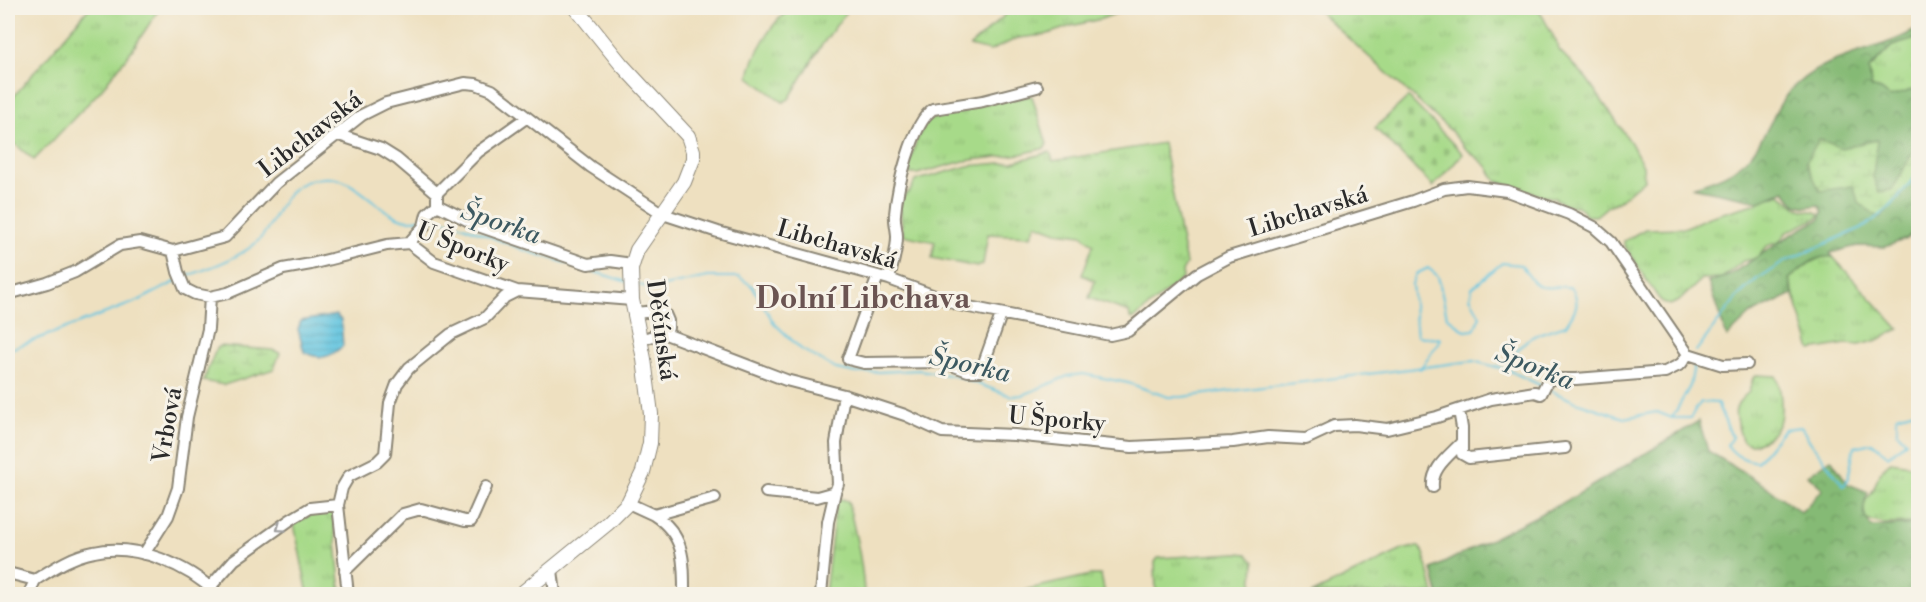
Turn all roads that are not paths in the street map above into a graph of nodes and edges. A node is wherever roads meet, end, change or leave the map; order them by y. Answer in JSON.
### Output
{"nodes":[{"id":1,"x":576,"y":8,"type":"edge"},
{"id":2,"x":1037,"y":87,"type":"dead end"},
{"id":3,"x":526,"y":118,"type":"junction"},
{"id":4,"x":336,"y":134,"type":"junction"},
{"id":5,"x":437,"y":193,"type":"junction"},
{"id":6,"x":437,"y":205,"type":"junction"},
{"id":7,"x":663,"y":214,"type":"junction"},
{"id":8,"x":409,"y":243,"type":"junction"},
{"id":9,"x":173,"y":251,"type":"junction"},
{"id":10,"x":631,"y":269,"type":"junction"},
{"id":11,"x":884,"y":277,"type":"junction"},
{"id":12,"x":517,"y":291,"type":"junction"},
{"id":13,"x":8,"y":294,"type":"edge"},
{"id":14,"x":210,"y":297,"type":"junction"},
{"id":15,"x":632,"y":302,"type":"junction"},
{"id":16,"x":1000,"y":315,"type":"junction"},
{"id":17,"x":663,"y":333,"type":"junction"},
{"id":18,"x":640,"y":340,"type":"junction"},
{"id":19,"x":1693,"y":356,"type":"junction"},
{"id":20,"x":1747,"y":364,"type":"dead end"},
{"id":21,"x":844,"y":395,"type":"junction"},
{"id":22,"x":1459,"y":410,"type":"junction"},
{"id":23,"x":1461,"y":443,"type":"junction"},
{"id":24,"x":1565,"y":448,"type":"dead end"},
{"id":25,"x":486,"y":487,"type":"dead end"},
{"id":26,"x":1433,"y":488,"type":"dead end"},
{"id":27,"x":766,"y":492,"type":"dead end"},
{"id":28,"x":835,"y":492,"type":"junction"},
{"id":29,"x":714,"y":498,"type":"dead end"},
{"id":30,"x":628,"y":503,"type":"junction"},
{"id":31,"x":334,"y":505,"type":"junction"},
{"id":32,"x":654,"y":515,"type":"junction"},
{"id":33,"x":144,"y":554,"type":"junction"},
{"id":34,"x":552,"y":570,"type":"junction"},
{"id":35,"x":345,"y":571,"type":"junction"},
{"id":36,"x":8,"y":573,"type":"edge"},
{"id":37,"x":35,"y":580,"type":"junction"},
{"id":38,"x":210,"y":592,"type":"edge"},
{"id":39,"x":28,"y":594,"type":"edge"},
{"id":40,"x":348,"y":594,"type":"edge"},
{"id":41,"x":521,"y":594,"type":"edge"},
{"id":42,"x":555,"y":594,"type":"edge"},
{"id":43,"x":684,"y":594,"type":"edge"},
{"id":44,"x":821,"y":594,"type":"edge"}],
"edges":[{"from":1,"to":7,"type":"main road","name":"Děčínská"},
{"from":2,"to":11,"type":"street"},
{"from":3,"to":4,"type":"street","name":"Libchavská"},
{"from":3,"to":5,"type":"street"},
{"from":3,"to":7,"type":"street","name":"Libchavská"},
{"from":4,"to":5,"type":"street"},
{"from":4,"to":9,"type":"street","name":"Libchavská"},
{"from":5,"to":6,"type":"street"},
{"from":6,"to":8,"type":"street"},
{"from":6,"to":10,"type":"street"},
{"from":7,"to":10,"type":"main road","name":"Děčínská"},
{"from":7,"to":11,"type":"street","name":"Libchavská"},
{"from":8,"to":12,"type":"street","name":"U Šporky"},
{"from":8,"to":14,"type":"street","name":"U Šporky"},
{"from":9,"to":13,"type":"street"},
{"from":9,"to":14,"type":"street"},
{"from":10,"to":15,"type":"main road","name":"Děčínská"},
{"from":11,"to":16,"type":"street","name":"Libchavská"},
{"from":11,"to":16,"type":"street"},
{"from":12,"to":15,"type":"street","name":"U Šporky"},
{"from":12,"to":31,"type":"street"},
{"from":14,"to":33,"type":"street","name":"Vrbová"},
{"from":15,"to":17,"type":"street","name":"U Šporky"},
{"from":15,"to":18,"type":"main road","name":"Děčínská"},
{"from":16,"to":19,"type":"street","name":"Libchavská"},
{"from":17,"to":18,"type":"street"},
{"from":17,"to":21,"type":"street","name":"U Šporky"},
{"from":18,"to":30,"type":"main road","name":"Děčínská"},
{"from":19,"to":20,"type":"street"},
{"from":19,"to":22,"type":"street","name":"U Šporky"},
{"from":21,"to":22,"type":"street","name":"U Šporky"},
{"from":21,"to":28,"type":"street"},
{"from":22,"to":23,"type":"street"},
{"from":23,"to":24,"type":"street"},
{"from":23,"to":26,"type":"street"},
{"from":25,"to":35,"type":"street"},
{"from":27,"to":28,"type":"street"},
{"from":28,"to":44,"type":"street"},
{"from":29,"to":32,"type":"street"},
{"from":30,"to":32,"type":"street"},
{"from":30,"to":34,"type":"main road","name":"Děčínská"},
{"from":31,"to":35,"type":"street"},
{"from":31,"to":38,"type":"street","one_way":true},
{"from":32,"to":43,"type":"street"},
{"from":33,"to":37,"type":"street"},
{"from":33,"to":38,"type":"street"},
{"from":34,"to":41,"type":"main road","name":"Děčínská"},
{"from":34,"to":42,"type":"street"},
{"from":35,"to":40,"type":"street"},
{"from":36,"to":37,"type":"street"},
{"from":37,"to":39,"type":"street"}]}
